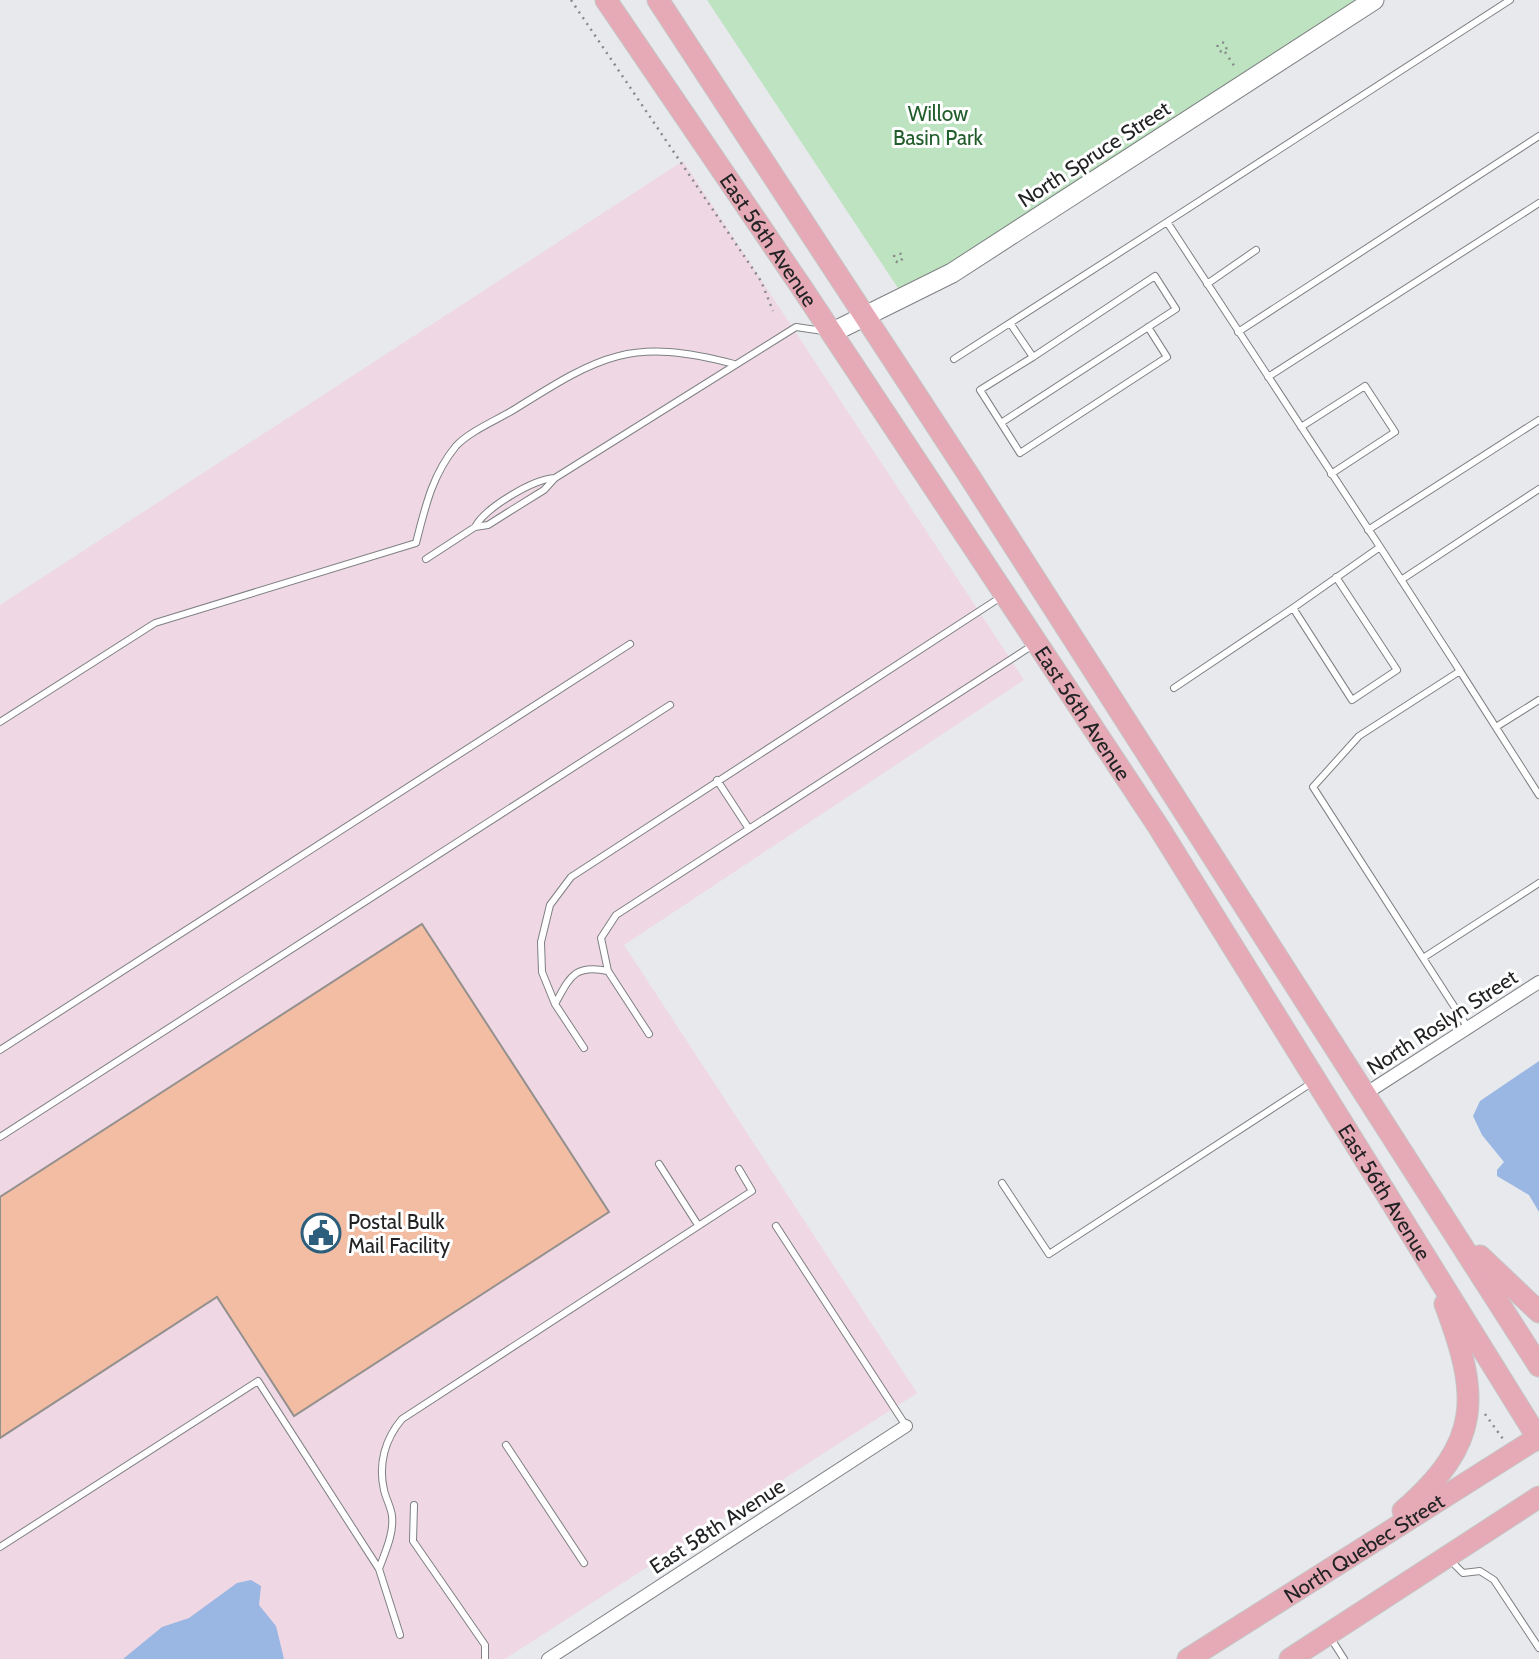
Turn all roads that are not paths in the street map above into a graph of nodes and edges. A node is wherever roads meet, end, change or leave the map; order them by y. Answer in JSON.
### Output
{"nodes":[{"id":1,"x":606,"y":0,"type":"edge"},
{"id":2,"x":657,"y":0,"type":"edge"},
{"id":3,"x":1374,"y":0,"type":"edge"},
{"id":4,"x":1510,"y":0,"type":"edge"},
{"id":5,"x":1539,"y":136,"type":"edge"},
{"id":6,"x":1539,"y":203,"type":"edge"},
{"id":7,"x":1167,"y":222,"type":"junction"},
{"id":8,"x":1256,"y":250,"type":"dead end"},
{"id":9,"x":1207,"y":284,"type":"junction"},
{"id":10,"x":866,"y":317,"type":"junction"},
{"id":11,"x":1010,"y":323,"type":"junction"},
{"id":12,"x":1148,"y":327,"type":"junction"},
{"id":13,"x":1238,"y":332,"type":"junction"},
{"id":14,"x":831,"y":333,"type":"junction"},
{"id":15,"x":1033,"y":357,"type":"junction"},
{"id":16,"x":954,"y":359,"type":"dead end"},
{"id":17,"x":734,"y":364,"type":"junction"},
{"id":18,"x":1268,"y":377,"type":"junction"},
{"id":19,"x":1539,"y":420,"type":"edge"},
{"id":20,"x":1001,"y":423,"type":"junction"},
{"id":21,"x":1301,"y":427,"type":"junction"},
{"id":22,"x":1331,"y":474,"type":"junction"},
{"id":23,"x":555,"y":478,"type":"junction"},
{"id":24,"x":1539,"y":489,"type":"edge"},
{"id":25,"x":475,"y":527,"type":"junction"},
{"id":26,"x":1368,"y":530,"type":"junction"},
{"id":27,"x":1380,"y":547,"type":"junction"},
{"id":28,"x":426,"y":559,"type":"dead end"},
{"id":29,"x":1336,"y":577,"type":"junction"},
{"id":30,"x":1401,"y":580,"type":"junction"},
{"id":31,"x":1003,"y":596,"type":"junction"},
{"id":32,"x":1293,"y":608,"type":"junction"},
{"id":33,"x":630,"y":643,"type":"dead end"},
{"id":34,"x":1035,"y":644,"type":"junction"},
{"id":35,"x":1460,"y":671,"type":"junction"},
{"id":36,"x":1174,"y":688,"type":"dead end"},
{"id":37,"x":1539,"y":699,"type":"edge"},
{"id":38,"x":670,"y":705,"type":"dead end"},
{"id":39,"x":0,"y":722,"type":"edge"},
{"id":40,"x":1496,"y":727,"type":"junction"},
{"id":41,"x":717,"y":780,"type":"junction"},
{"id":42,"x":1539,"y":795,"type":"edge"},
{"id":43,"x":749,"y":829,"type":"junction"},
{"id":44,"x":1539,"y":883,"type":"edge"},
{"id":45,"x":1423,"y":958,"type":"junction"},
{"id":46,"x":608,"y":971,"type":"junction"},
{"id":47,"x":1539,"y":982,"type":"edge"},
{"id":48,"x":555,"y":1004,"type":"junction"},
{"id":49,"x":1468,"y":1028,"type":"junction"},
{"id":50,"x":649,"y":1034,"type":"dead end"},
{"id":51,"x":584,"y":1048,"type":"dead end"},
{"id":52,"x":0,"y":1050,"type":"edge"},
{"id":53,"x":1317,"y":1079,"type":"junction"},
{"id":54,"x":1365,"y":1094,"type":"junction"},
{"id":55,"x":0,"y":1137,"type":"edge"},
{"id":56,"x":659,"y":1164,"type":"dead end"},
{"id":57,"x":738,"y":1170,"type":"dead end"},
{"id":58,"x":1002,"y":1183,"type":"dead end"},
{"id":59,"x":698,"y":1225,"type":"junction"},
{"id":60,"x":776,"y":1226,"type":"dead end"},
{"id":61,"x":1454,"y":1232,"type":"junction"},
{"id":62,"x":1425,"y":1253,"type":"junction"},
{"id":63,"x":1539,"y":1312,"type":"edge"},
{"id":64,"x":1539,"y":1366,"type":"edge"},
{"id":65,"x":906,"y":1426,"type":"joint"},
{"id":66,"x":1538,"y":1438,"type":"edge"},
{"id":67,"x":506,"y":1445,"type":"dead end"},
{"id":68,"x":1539,"y":1497,"type":"edge"},
{"id":69,"x":414,"y":1505,"type":"dead end"},
{"id":70,"x":0,"y":1548,"type":"edge"},
{"id":71,"x":1350,"y":1556,"type":"junction"},
{"id":72,"x":1446,"y":1556,"type":"junction"},
{"id":73,"x":584,"y":1563,"type":"dead end"},
{"id":74,"x":379,"y":1569,"type":"junction"},
{"id":75,"x":1328,"y":1634,"type":"junction"},
{"id":76,"x":400,"y":1635,"type":"dead end"},
{"id":77,"x":1539,"y":1648,"type":"edge"},
{"id":78,"x":485,"y":1659,"type":"edge"},
{"id":79,"x":548,"y":1659,"type":"edge"},
{"id":80,"x":1188,"y":1659,"type":"edge"},
{"id":81,"x":1290,"y":1659,"type":"edge"},
{"id":82,"x":1344,"y":1659,"type":"edge"}],
"edges":[{"from":1,"to":14,"type":"main road","name":"East 56th Avenue"},
{"from":2,"to":10,"type":"main road","name":"East 56th Avenue"},
{"from":3,"to":10,"type":"street","name":"North Spruce Street"},
{"from":4,"to":7,"type":"lane"},
{"from":5,"to":13,"type":"lane"},
{"from":6,"to":18,"type":"lane"},
{"from":7,"to":9,"type":"lane"},
{"from":7,"to":11,"type":"lane"},
{"from":8,"to":9,"type":"lane"},
{"from":9,"to":13,"type":"lane"},
{"from":10,"to":14,"type":"street","name":"North Spruce Street"},
{"from":10,"to":54,"type":"main road","name":"East 56th Avenue"},
{"from":11,"to":15,"type":"lane"},
{"from":11,"to":16,"type":"lane"},
{"from":12,"to":15,"type":"lane"},
{"from":12,"to":20,"type":"lane"},
{"from":12,"to":20,"type":"lane"},
{"from":13,"to":18,"type":"lane"},
{"from":14,"to":17,"type":"lane"},
{"from":14,"to":31,"type":"main road","name":"East 56th Avenue"},
{"from":15,"to":20,"type":"lane"},
{"from":17,"to":23,"type":"lane"},
{"from":17,"to":39,"type":"lane"},
{"from":18,"to":21,"type":"lane"},
{"from":19,"to":26,"type":"lane"},
{"from":21,"to":22,"type":"lane"},
{"from":21,"to":22,"type":"lane"},
{"from":22,"to":26,"type":"lane"},
{"from":23,"to":25,"type":"lane"},
{"from":23,"to":25,"type":"lane"},
{"from":24,"to":30,"type":"lane"},
{"from":25,"to":28,"type":"lane"},
{"from":26,"to":27,"type":"lane"},
{"from":27,"to":29,"type":"lane"},
{"from":27,"to":30,"type":"lane"},
{"from":29,"to":32,"type":"lane"},
{"from":29,"to":32,"type":"lane"},
{"from":30,"to":35,"type":"lane"},
{"from":31,"to":34,"type":"main road","name":"East 56th Avenue"},
{"from":31,"to":41,"type":"lane"},
{"from":32,"to":36,"type":"lane"},
{"from":33,"to":52,"type":"lane"},
{"from":34,"to":43,"type":"lane"},
{"from":34,"to":53,"type":"main road","name":"East 56th Avenue"},
{"from":35,"to":40,"type":"lane"},
{"from":35,"to":45,"type":"lane"},
{"from":37,"to":40,"type":"lane"},
{"from":38,"to":55,"type":"lane"},
{"from":40,"to":42,"type":"lane"},
{"from":41,"to":43,"type":"lane"},
{"from":41,"to":48,"type":"lane"},
{"from":43,"to":46,"type":"lane"},
{"from":44,"to":45,"type":"lane"},
{"from":45,"to":49,"type":"lane"},
{"from":46,"to":48,"type":"lane"},
{"from":46,"to":50,"type":"lane"},
{"from":47,"to":49,"type":"street","name":"North Roslyn Street"},
{"from":48,"to":51,"type":"lane"},
{"from":49,"to":54,"type":"street","name":"North Roslyn Street"},
{"from":53,"to":58,"type":"lane"},
{"from":53,"to":62,"type":"main road","name":"East 56th Avenue"},
{"from":54,"to":61,"type":"main road","name":"East 56th Avenue"},
{"from":56,"to":59,"type":"lane"},
{"from":57,"to":59,"type":"lane"},
{"from":59,"to":74,"type":"lane"},
{"from":60,"to":65,"type":"lane"},
{"from":61,"to":63,"type":"main road"},
{"from":61,"to":64,"type":"main road","name":"East 56th Avenue"},
{"from":62,"to":66,"type":"main road","name":"East 56th Avenue"},
{"from":62,"to":71,"type":"main road"},
{"from":65,"to":79,"type":"street","name":"East 58th Avenue"},
{"from":66,"to":71,"type":"main road","name":"North Quebec Street"},
{"from":67,"to":73,"type":"lane"},
{"from":68,"to":72,"type":"main road"},
{"from":69,"to":78,"type":"lane"},
{"from":70,"to":74,"type":"lane"},
{"from":71,"to":80,"type":"main road","name":"North Quebec Street"},
{"from":72,"to":75,"type":"main road"},
{"from":72,"to":77,"type":"lane"},
{"from":74,"to":76,"type":"lane"},
{"from":75,"to":81,"type":"main road"},
{"from":75,"to":82,"type":"lane"}]}
